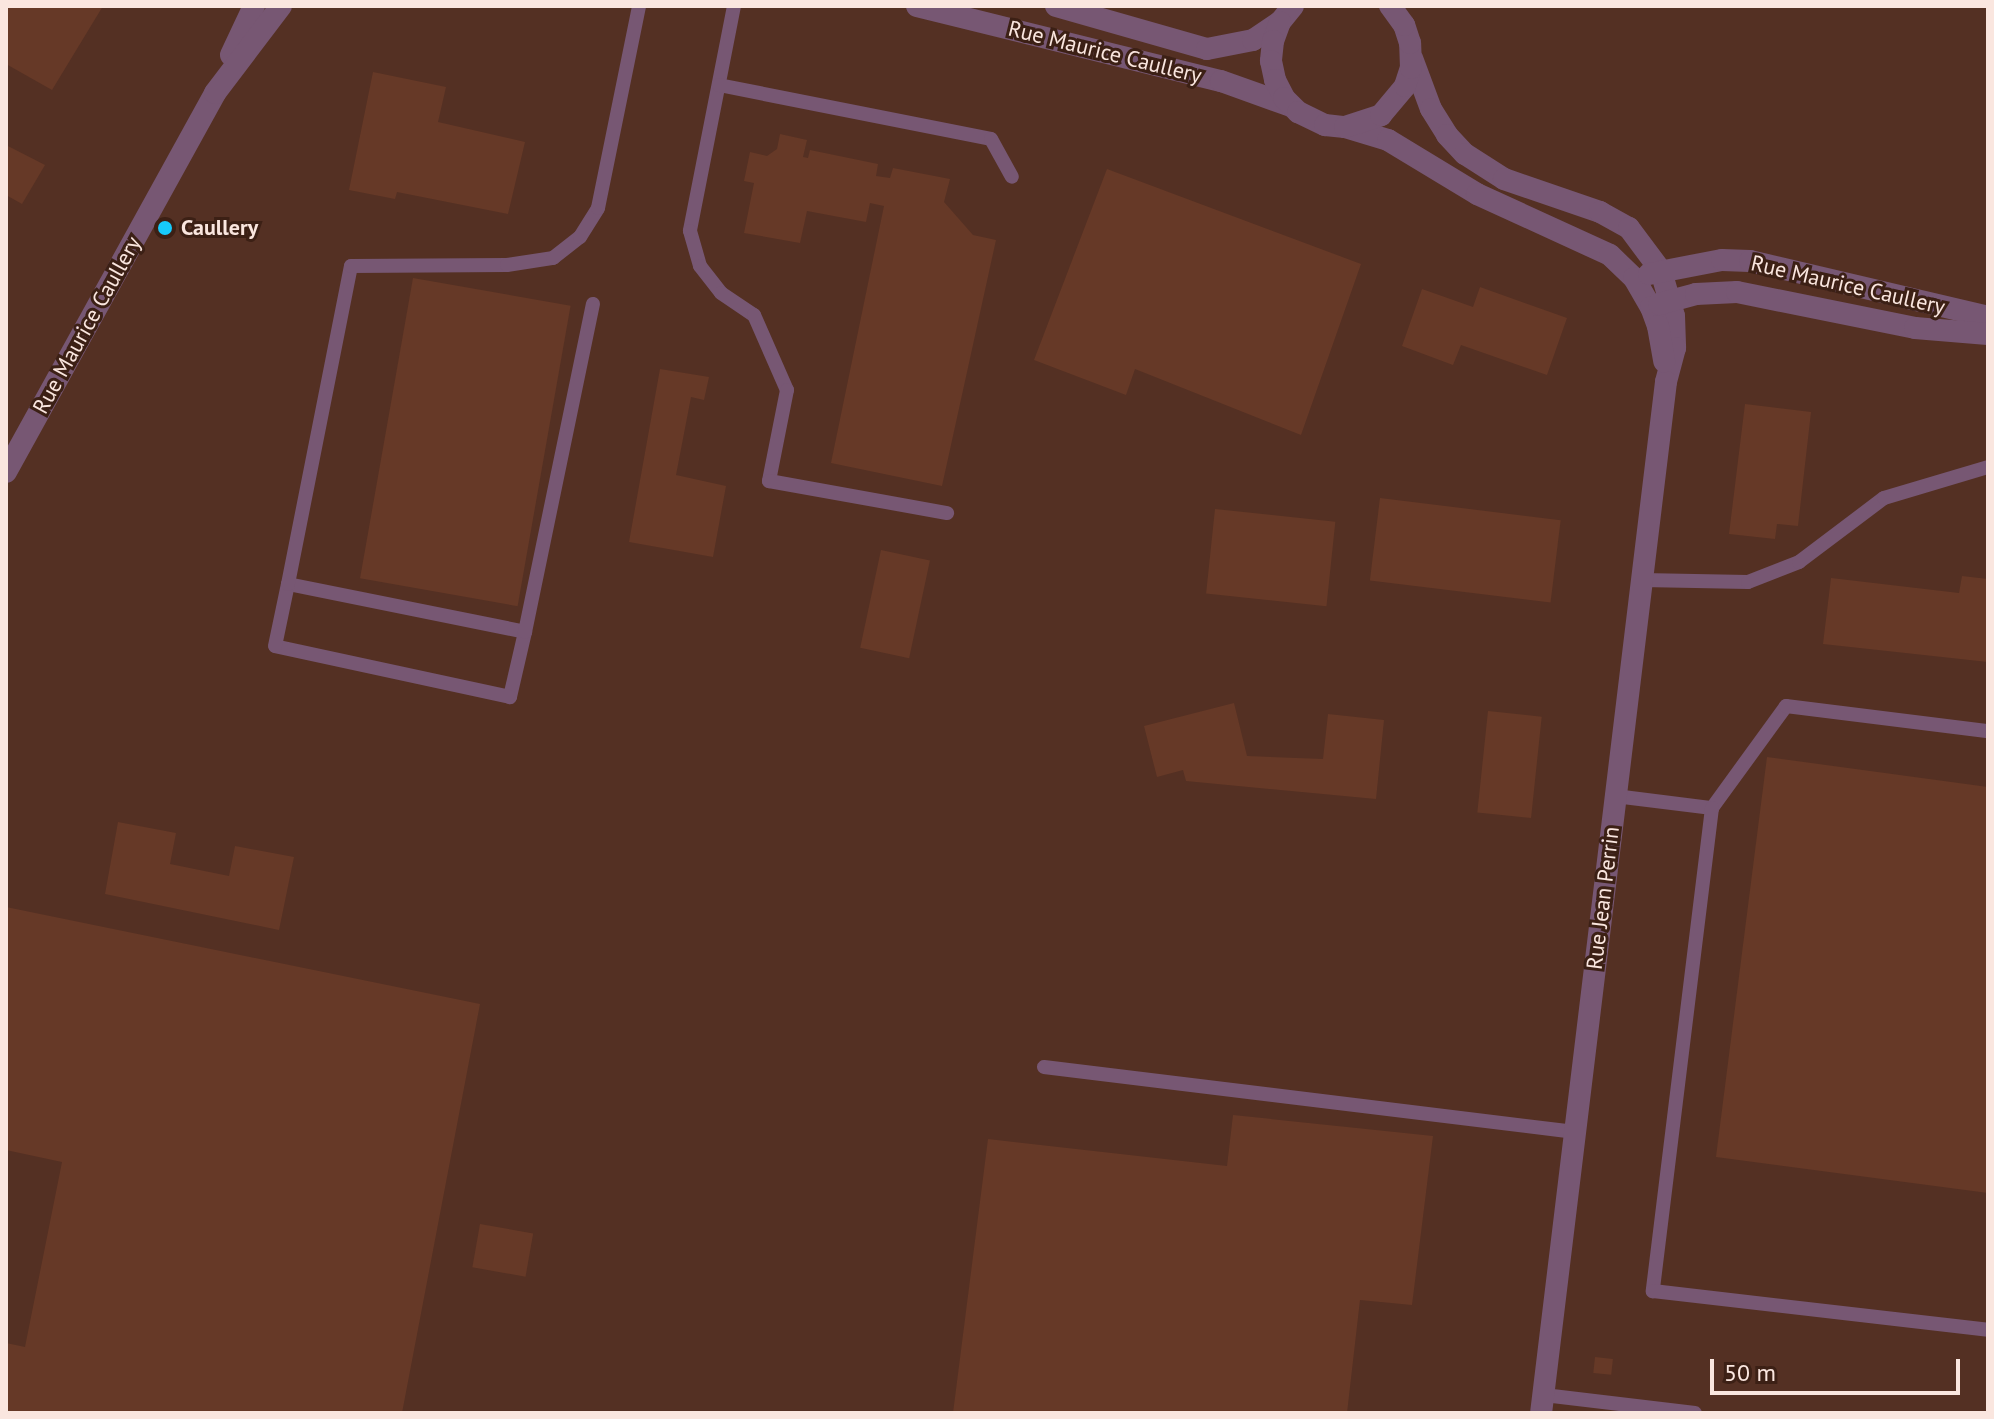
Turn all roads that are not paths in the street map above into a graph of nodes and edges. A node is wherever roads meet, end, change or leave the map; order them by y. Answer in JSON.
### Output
{"nodes":[{"id":1,"x":254,"y":6,"type":"edge"},
{"id":2,"x":281,"y":6,"type":"edge"},
{"id":3,"x":639,"y":6,"type":"edge"},
{"id":4,"x":734,"y":6,"type":"edge"},
{"id":5,"x":917,"y":6,"type":"edge"},
{"id":6,"x":1056,"y":6,"type":"edge"},
{"id":7,"x":1390,"y":6,"type":"edge"},
{"id":8,"x":1414,"y":6,"type":"edge"},
{"id":9,"x":1287,"y":14,"type":"edge"},
{"id":10,"x":1411,"y":51,"type":"junction"},
{"id":11,"x":719,"y":85,"type":"junction"},
{"id":12,"x":215,"y":93,"type":"junction"},
{"id":13,"x":1291,"y":106,"type":"junction"},
{"id":14,"x":1345,"y":127,"type":"junction"},
{"id":15,"x":1012,"y":177,"type":"dead end"},
{"id":16,"x":1661,"y":271,"type":"junction"},
{"id":17,"x":1634,"y":278,"type":"junction"},
{"id":18,"x":593,"y":304,"type":"dead end"},
{"id":19,"x":1661,"y":304,"type":"junction"},
{"id":20,"x":1988,"y":317,"type":"edge"},
{"id":21,"x":1988,"y":334,"type":"edge"},
{"id":22,"x":1988,"y":467,"type":"edge"},
{"id":23,"x":6,"y":472,"type":"edge"},
{"id":24,"x":947,"y":513,"type":"dead end"},
{"id":25,"x":1642,"y":580,"type":"junction"},
{"id":26,"x":288,"y":584,"type":"junction"},
{"id":27,"x":525,"y":632,"type":"junction"},
{"id":28,"x":1988,"y":731,"type":"edge"},
{"id":29,"x":1615,"y":796,"type":"junction"},
{"id":30,"x":1712,"y":808,"type":"junction"},
{"id":31,"x":1044,"y":1067,"type":"dead end"},
{"id":32,"x":1575,"y":1132,"type":"junction"},
{"id":33,"x":1988,"y":1330,"type":"edge"},
{"id":34,"x":1542,"y":1404,"type":"edge"},
{"id":35,"x":1695,"y":1413,"type":"edge"}],
"edges":[{"from":1,"to":12,"type":"street","name":"Rue Maurice Caullery"},
{"from":2,"to":12,"type":"street","name":"Rue Maurice Caullery"},
{"from":3,"to":26,"type":"lane"},
{"from":4,"to":11,"type":"lane"},
{"from":5,"to":13,"type":"street","name":"Rue Maurice Caullery"},
{"from":6,"to":9,"type":"street","name":"Rue Maurice Caullery"},
{"from":7,"to":10,"type":"street"},
{"from":8,"to":10,"type":"street"},
{"from":9,"to":13,"type":"street","name":"Rue Maurice Caullery"},
{"from":10,"to":14,"type":"street"},
{"from":10,"to":16,"type":"street"},
{"from":11,"to":15,"type":"lane"},
{"from":11,"to":24,"type":"lane"},
{"from":12,"to":23,"type":"street","name":"Rue Maurice Caullery"},
{"from":13,"to":14,"type":"street","name":"Rue Maurice Caullery"},
{"from":14,"to":17,"type":"street","name":"Rue Maurice Caullery"},
{"from":16,"to":17,"type":"street","name":"Rue Maurice Caullery"},
{"from":16,"to":19,"type":"street"},
{"from":16,"to":20,"type":"street","name":"Rue Maurice Caullery"},
{"from":17,"to":19,"type":"street","name":"Rue Maurice Caullery"},
{"from":18,"to":27,"type":"lane"},
{"from":19,"to":21,"type":"street","name":"Rue Maurice Caullery"},
{"from":19,"to":25,"type":"street","name":"Rue Jean Perrin"},
{"from":22,"to":25,"type":"lane"},
{"from":25,"to":29,"type":"street","name":"Rue Jean Perrin"},
{"from":26,"to":27,"type":"lane"},
{"from":26,"to":27,"type":"lane"},
{"from":28,"to":30,"type":"lane"},
{"from":29,"to":30,"type":"lane"},
{"from":29,"to":32,"type":"street","name":"Rue Jean Perrin"},
{"from":30,"to":33,"type":"lane"},
{"from":31,"to":32,"type":"lane"},
{"from":32,"to":34,"type":"street","name":"Rue Jean Perrin"},
{"from":34,"to":35,"type":"lane"}]}
